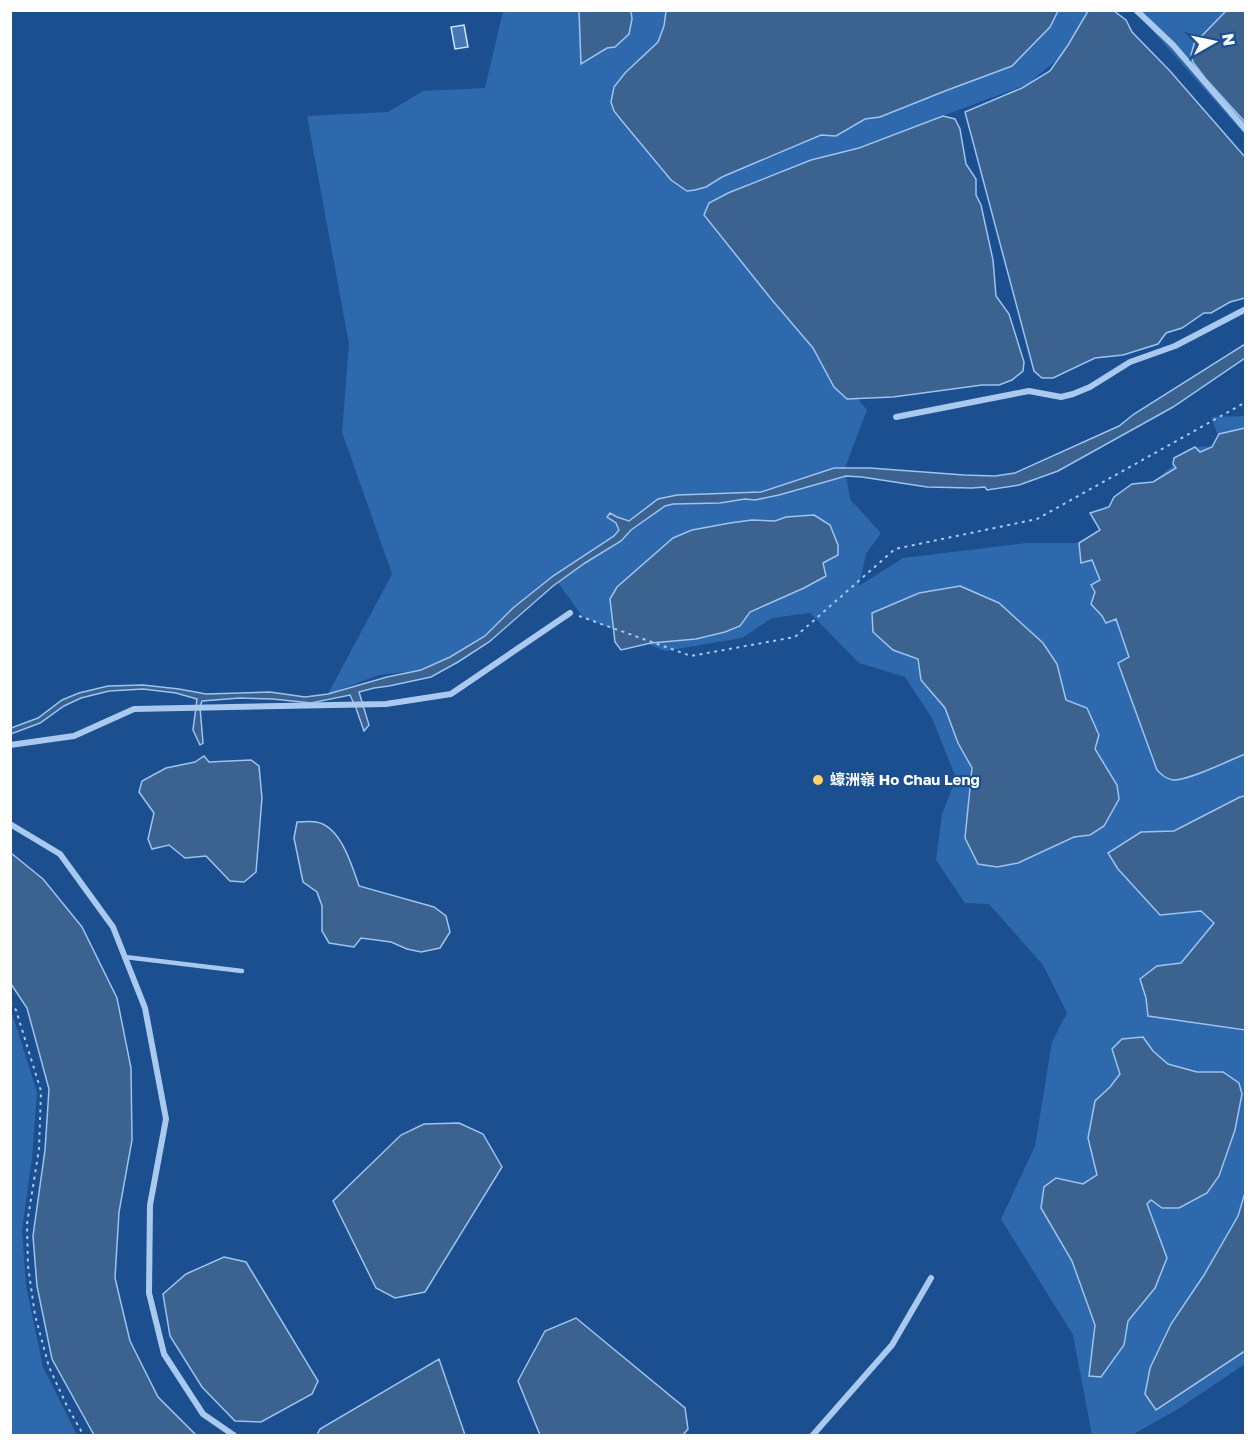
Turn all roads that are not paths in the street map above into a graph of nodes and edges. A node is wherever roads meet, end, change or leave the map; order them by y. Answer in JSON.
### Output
{"nodes":[{"id":1,"x":1136,"y":10,"type":"edge"},
{"id":2,"x":1245,"y":130,"type":"edge"},
{"id":3,"x":1245,"y":309,"type":"edge"},
{"id":4,"x":896,"y":417,"type":"dead end"},
{"id":5,"x":570,"y":613,"type":"road end"},
{"id":6,"x":10,"y":745,"type":"edge"},
{"id":7,"x":10,"y":824,"type":"edge"},
{"id":8,"x":125,"y":957,"type":"junction"},
{"id":9,"x":242,"y":971,"type":"dead end"},
{"id":10,"x":931,"y":1278,"type":"dead end"},
{"id":11,"x":235,"y":1436,"type":"edge"},
{"id":12,"x":812,"y":1436,"type":"edge"}],
"edges":[{"from":1,"to":2,"type":"street"},
{"from":3,"to":4,"type":"street"},
{"from":5,"to":6,"type":"street"},
{"from":7,"to":8,"type":"street"},
{"from":8,"to":9,"type":"lane"},
{"from":8,"to":11,"type":"street"},
{"from":10,"to":12,"type":"street"}]}
